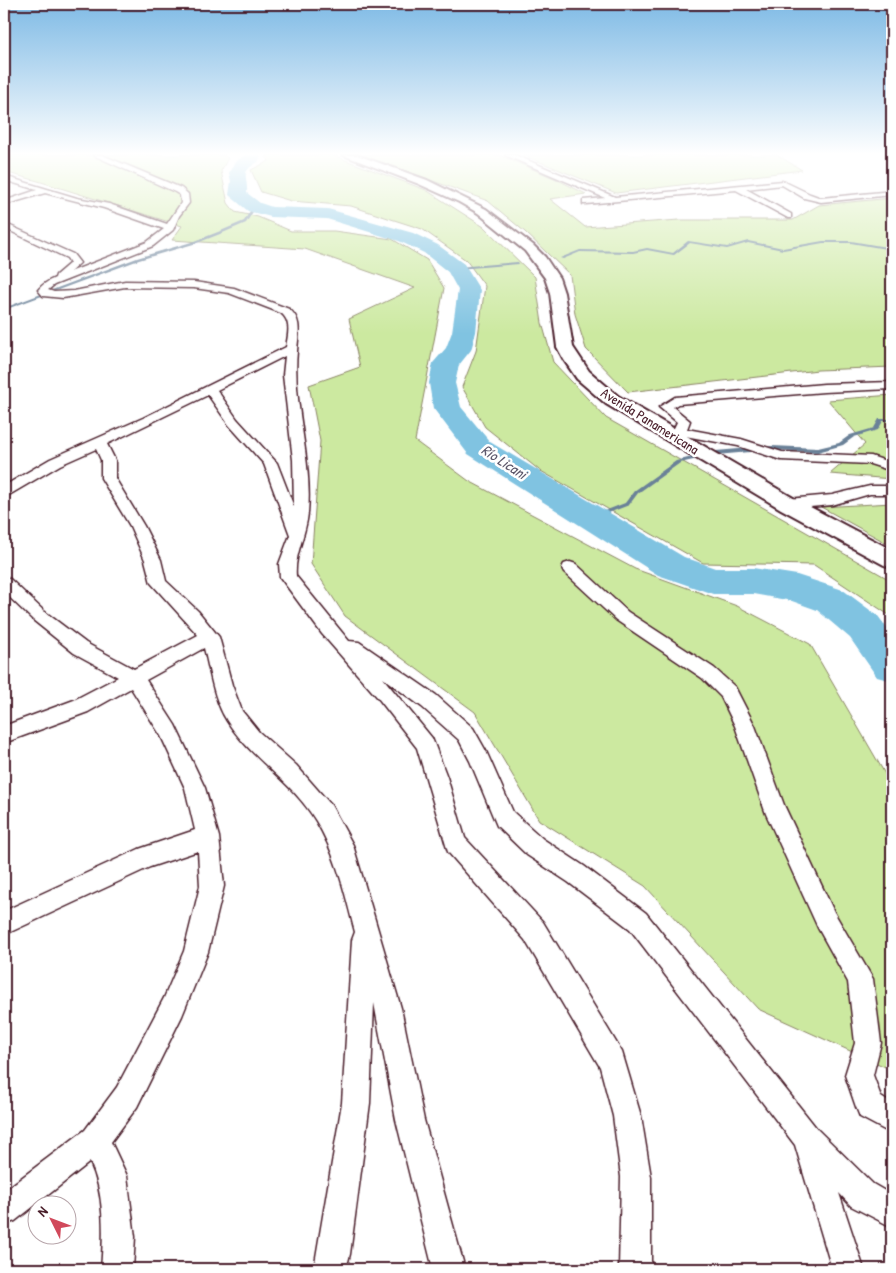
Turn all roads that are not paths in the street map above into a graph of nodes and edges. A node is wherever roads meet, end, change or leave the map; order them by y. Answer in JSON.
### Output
{"nodes":[{"id":1,"x":130,"y":214,"type":"edge"},
{"id":2,"x":176,"y":214,"type":"edge"},
{"id":3,"x":486,"y":214,"type":"edge"},
{"id":4,"x":785,"y":214,"type":"edge"},
{"id":5,"x":788,"y":216,"type":"dead end"},
{"id":6,"x":4,"y":224,"type":"edge"},
{"id":7,"x":170,"y":228,"type":"junction"},
{"id":8,"x":51,"y":283,"type":"junction"},
{"id":9,"x":292,"y":348,"type":"junction"},
{"id":10,"x":892,"y":385,"type":"edge"},
{"id":11,"x":210,"y":389,"type":"junction"},
{"id":12,"x":674,"y":434,"type":"junction"},
{"id":13,"x":100,"y":442,"type":"junction"},
{"id":14,"x":892,"y":467,"type":"edge"},
{"id":15,"x":892,"y":490,"type":"edge"},
{"id":16,"x":4,"y":492,"type":"edge"},
{"id":17,"x":788,"y":504,"type":"junction"},
{"id":18,"x":297,"y":537,"type":"junction"},
{"id":19,"x":892,"y":560,"type":"edge"},
{"id":20,"x":570,"y":568,"type":"dead end"},
{"id":21,"x":4,"y":583,"type":"edge"},
{"id":22,"x":328,"y":629,"type":"junction"},
{"id":23,"x":210,"y":637,"type":"junction"},
{"id":24,"x":135,"y":678,"type":"junction"},
{"id":25,"x":4,"y":735,"type":"edge"},
{"id":26,"x":208,"y":837,"type":"junction"},
{"id":27,"x":4,"y":923,"type":"edge"},
{"id":28,"x":365,"y":925,"type":"junction"},
{"id":29,"x":892,"y":1120,"type":"edge"},
{"id":30,"x":807,"y":1137,"type":"junction"},
{"id":31,"x":95,"y":1140,"type":"junction"},
{"id":32,"x":4,"y":1210,"type":"edge"},
{"id":33,"x":892,"y":1212,"type":"edge"},
{"id":34,"x":117,"y":1269,"type":"edge"},
{"id":35,"x":330,"y":1269,"type":"edge"},
{"id":36,"x":449,"y":1269,"type":"edge"},
{"id":37,"x":635,"y":1269,"type":"edge"},
{"id":38,"x":848,"y":1269,"type":"edge"}],
"edges":[{"from":1,"to":7,"type":"street"},
{"from":2,"to":7,"type":"street"},
{"from":3,"to":12,"type":"main road","name":"Avenida Panamericana"},
{"from":4,"to":5,"type":"street"},
{"from":6,"to":8,"type":"street"},
{"from":7,"to":8,"type":"street"},
{"from":8,"to":9,"type":"street"},
{"from":9,"to":11,"type":"street"},
{"from":9,"to":18,"type":"street"},
{"from":10,"to":12,"type":"street"},
{"from":11,"to":13,"type":"street"},
{"from":11,"to":18,"type":"street"},
{"from":12,"to":14,"type":"street"},
{"from":12,"to":17,"type":"main road","name":"Avenida Panamericana"},
{"from":13,"to":16,"type":"street"},
{"from":13,"to":23,"type":"street"},
{"from":15,"to":17,"type":"street"},
{"from":17,"to":19,"type":"main road","name":"Avenida Panamericana"},
{"from":18,"to":22,"type":"street"},
{"from":20,"to":29,"type":"street"},
{"from":21,"to":24,"type":"street"},
{"from":22,"to":30,"type":"street"},
{"from":22,"to":37,"type":"street"},
{"from":23,"to":24,"type":"street"},
{"from":23,"to":28,"type":"street"},
{"from":24,"to":25,"type":"street"},
{"from":24,"to":26,"type":"street"},
{"from":26,"to":27,"type":"street"},
{"from":26,"to":31,"type":"street"},
{"from":28,"to":35,"type":"street"},
{"from":28,"to":36,"type":"street"},
{"from":30,"to":33,"type":"street"},
{"from":30,"to":38,"type":"street"},
{"from":31,"to":32,"type":"street"},
{"from":31,"to":34,"type":"street"}]}
